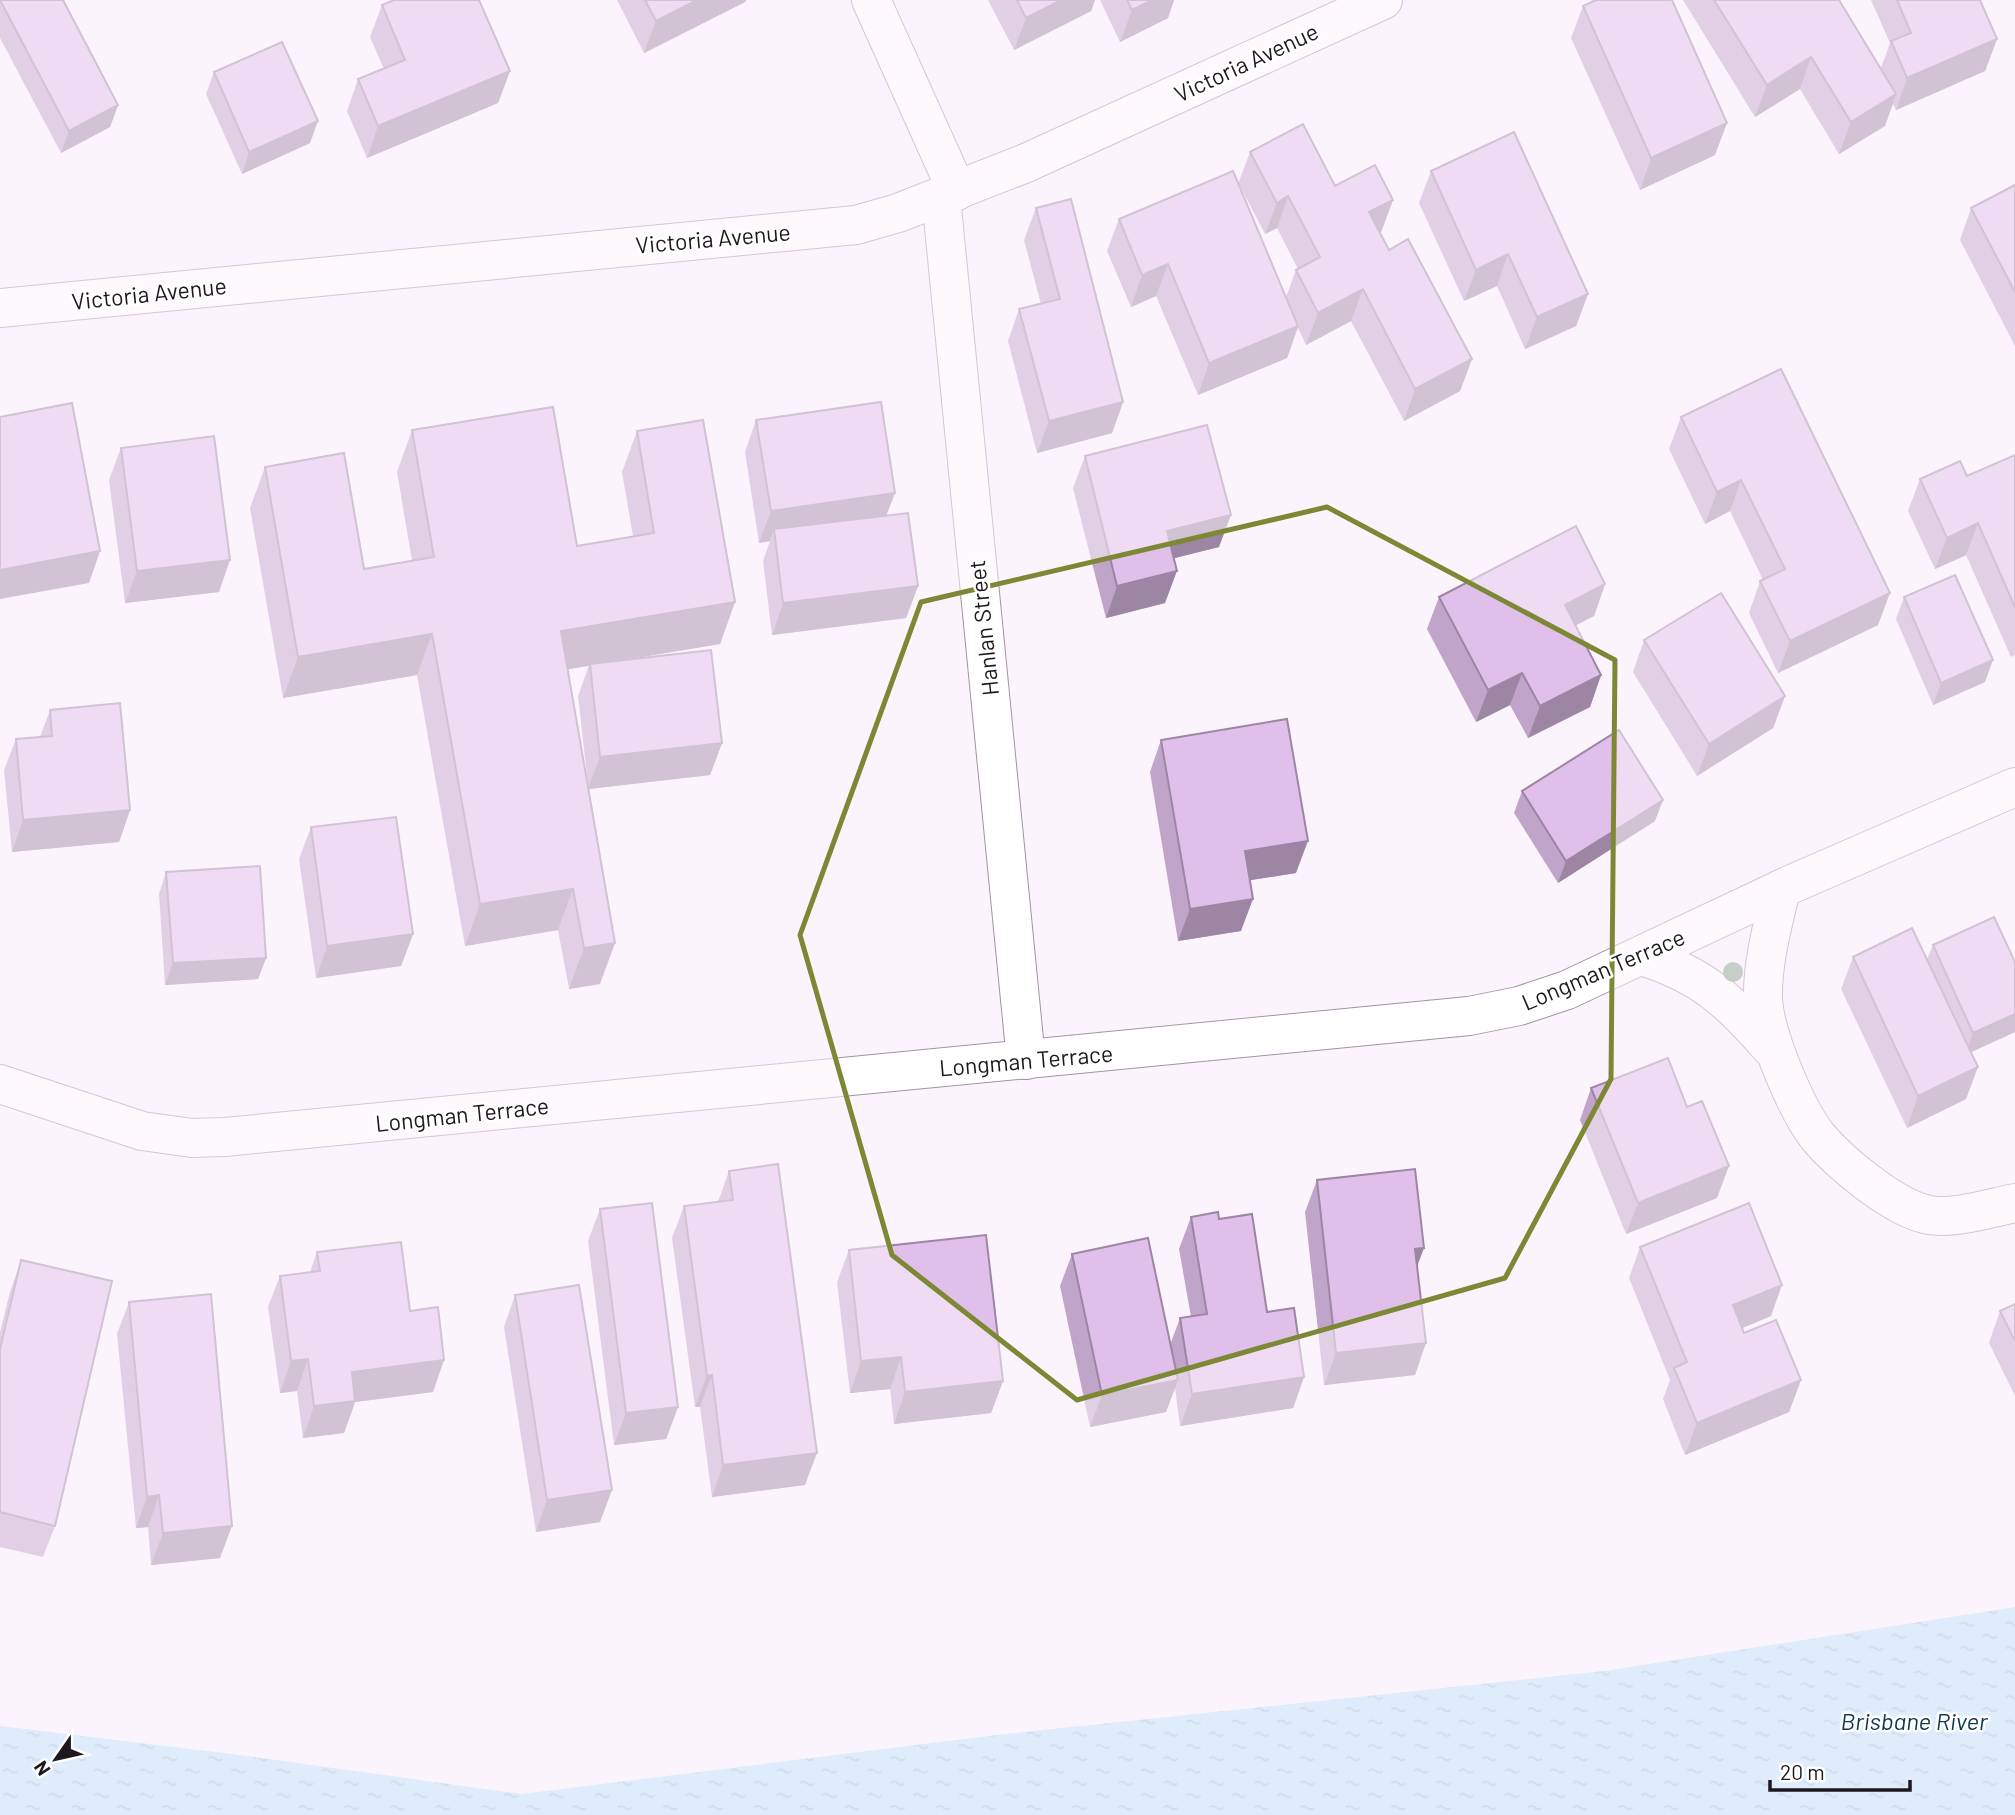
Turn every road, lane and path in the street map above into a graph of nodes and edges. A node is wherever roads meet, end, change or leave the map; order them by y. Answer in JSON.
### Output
{"nodes":[{"id":1,"x":871,"y":0,"type":"edge"},
{"id":2,"x":1382,"y":0,"type":"edge"},
{"id":3,"x":949,"y":194,"type":"junction"},
{"id":4,"x":0,"y":308,"type":"edge"},
{"id":5,"x":2015,"y":787,"type":"edge"},
{"id":6,"x":1781,"y":889,"type":"junction"},
{"id":7,"x":1641,"y":956,"type":"junction"},
{"id":8,"x":1026,"y":1060,"type":"junction"},
{"id":9,"x":1779,"y":1062,"type":"junction"},
{"id":10,"x":0,"y":1084,"type":"edge"},
{"id":11,"x":2015,"y":1203,"type":"edge"}],
"edges":[{"from":1,"to":3,"type":"street","name":"Hanlan Street"},
{"from":2,"to":3,"type":"street","name":"Victoria Avenue"},
{"from":3,"to":4,"type":"street","name":"Victoria Avenue"},
{"from":3,"to":8,"type":"street","name":"Hanlan Street"},
{"from":5,"to":6,"type":"street","name":"Longman Terrace"},
{"from":6,"to":7,"type":"street","name":"Longman Terrace"},
{"from":6,"to":9,"type":"street"},
{"from":7,"to":8,"type":"street","name":"Longman Terrace"},
{"from":7,"to":9,"type":"street"},
{"from":8,"to":10,"type":"street","name":"Longman Terrace"},
{"from":9,"to":11,"type":"street"}]}
